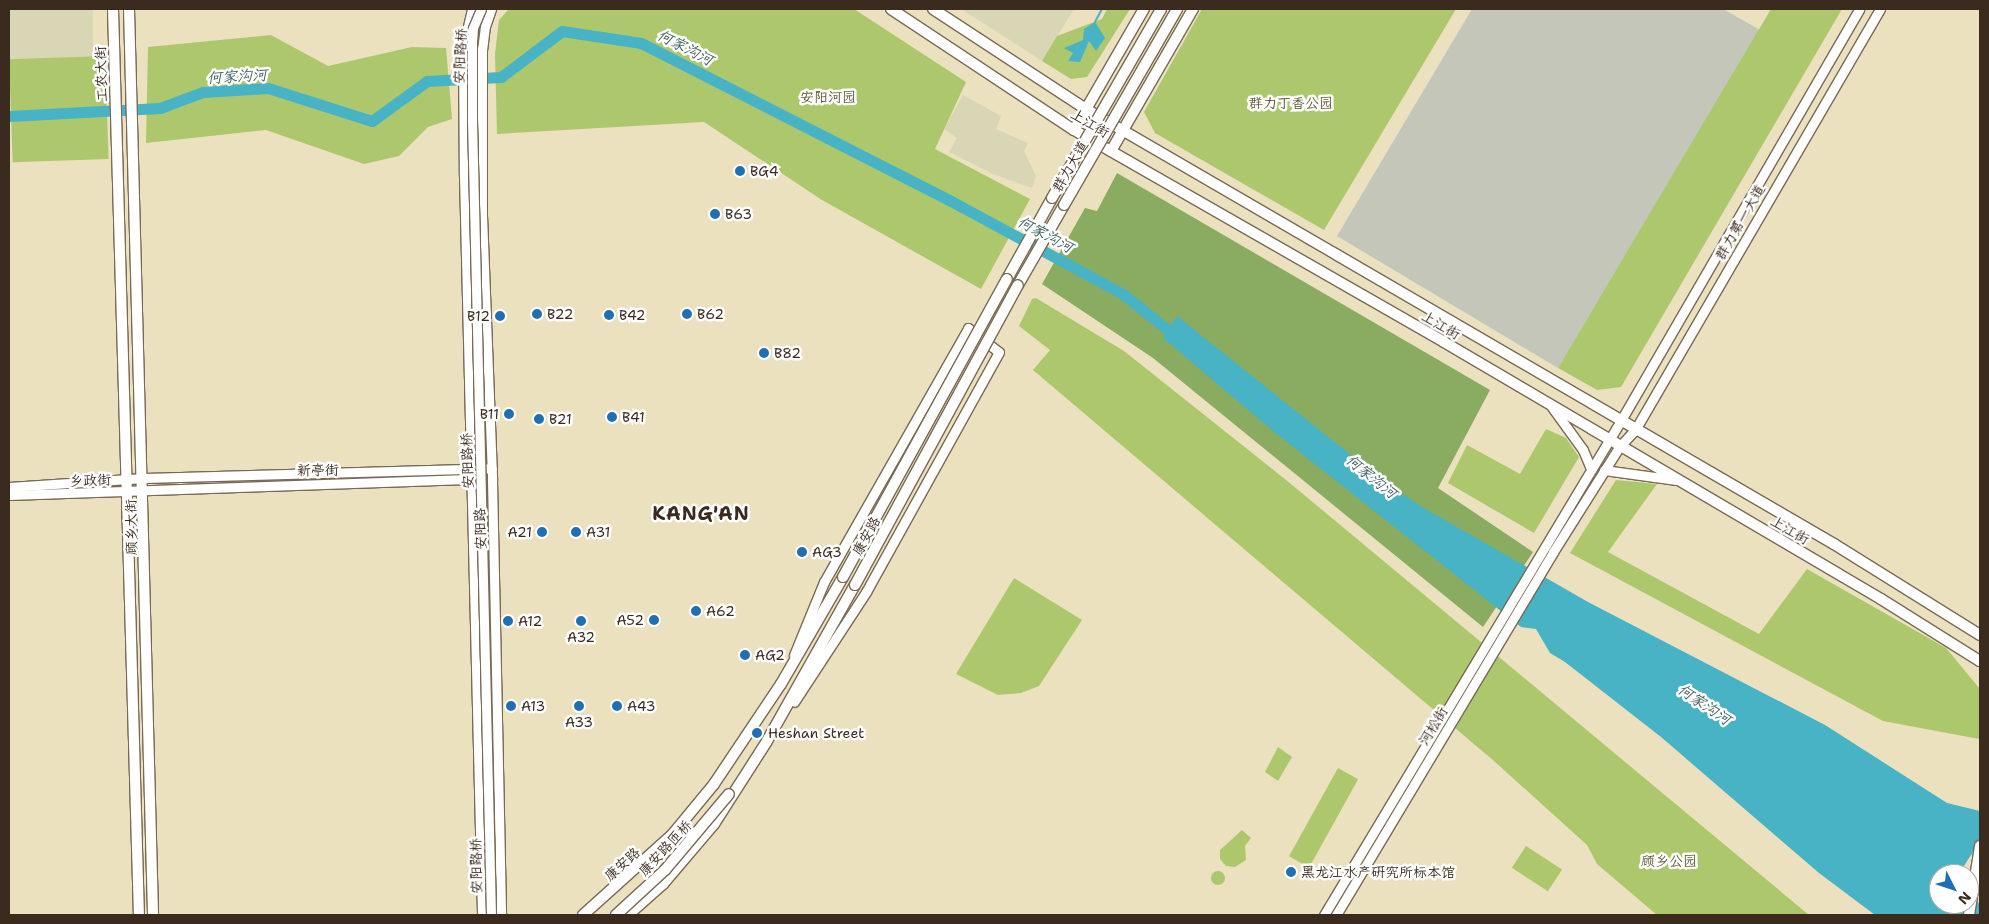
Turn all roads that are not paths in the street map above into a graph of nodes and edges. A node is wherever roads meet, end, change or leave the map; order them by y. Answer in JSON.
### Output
{"nodes":[{"id":1,"x":113,"y":9,"type":"edge"},
{"id":2,"x":129,"y":9,"type":"edge"},
{"id":3,"x":472,"y":9,"type":"edge"},
{"id":4,"x":481,"y":9,"type":"edge"},
{"id":5,"x":491,"y":9,"type":"edge"},
{"id":6,"x":891,"y":9,"type":"edge"},
{"id":7,"x":933,"y":9,"type":"edge"},
{"id":8,"x":1144,"y":9,"type":"edge"},
{"id":9,"x":1160,"y":9,"type":"edge"},
{"id":10,"x":1177,"y":9,"type":"edge"},
{"id":11,"x":1193,"y":9,"type":"edge"},
{"id":12,"x":1859,"y":9,"type":"edge"},
{"id":13,"x":1880,"y":9,"type":"edge"},
{"id":14,"x":1086,"y":109,"type":"junction"},
{"id":15,"x":1074,"y":130,"type":"junction"},
{"id":16,"x":1123,"y":130,"type":"junction"},
{"id":17,"x":117,"y":139,"type":"joint"},
{"id":18,"x":1111,"y":152,"type":"junction"},
{"id":19,"x":1007,"y":279,"type":"joint"},
{"id":20,"x":1018,"y":286,"type":"joint"},
{"id":21,"x":1552,"y":407,"type":"junction"},
{"id":22,"x":1620,"y":422,"type":"junction"},
{"id":23,"x":1635,"y":430,"type":"junction"},
{"id":24,"x":1609,"y":440,"type":"junction"},
{"id":25,"x":1619,"y":446,"type":"junction"},
{"id":26,"x":470,"y":468,"type":"junction"},
{"id":27,"x":492,"y":468,"type":"junction"},
{"id":28,"x":1591,"y":469,"type":"junction"},
{"id":29,"x":1604,"y":470,"type":"junction"},
{"id":30,"x":471,"y":479,"type":"junction"},
{"id":31,"x":492,"y":480,"type":"junction"},
{"id":32,"x":1676,"y":480,"type":"junction"},
{"id":33,"x":144,"y":483,"type":"junction"},
{"id":34,"x":9,"y":485,"type":"edge"},
{"id":35,"x":124,"y":487,"type":"junction"},
{"id":36,"x":9,"y":496,"type":"edge"},
{"id":37,"x":36,"y":496,"type":"junction"},
{"id":38,"x":9,"y":500,"type":"edge"},
{"id":39,"x":1962,"y":623,"type":"junction"},
{"id":40,"x":1980,"y":628,"type":"edge"},
{"id":41,"x":1980,"y":634,"type":"edge"},
{"id":42,"x":1955,"y":643,"type":"junction"},
{"id":43,"x":1980,"y":654,"type":"edge"},
{"id":44,"x":1980,"y":661,"type":"edge"},
{"id":45,"x":781,"y":684,"type":"junction"},
{"id":46,"x":767,"y":742,"type":"junction"},
{"id":47,"x":752,"y":763,"type":"junction"},
{"id":48,"x":1980,"y":846,"type":"edge"},
{"id":49,"x":139,"y":915,"type":"edge"},
{"id":50,"x":154,"y":915,"type":"edge"},
{"id":51,"x":482,"y":915,"type":"edge"},
{"id":52,"x":491,"y":915,"type":"edge"},
{"id":53,"x":501,"y":915,"type":"edge"},
{"id":54,"x":583,"y":915,"type":"edge"},
{"id":55,"x":616,"y":915,"type":"edge"},
{"id":56,"x":628,"y":915,"type":"edge"},
{"id":57,"x":1324,"y":915,"type":"edge"},
{"id":58,"x":1336,"y":915,"type":"edge"},
{"id":59,"x":1969,"y":915,"type":"edge"}],
"edges":[{"from":1,"to":17,"type":"main road","name":"工农大街"},
{"from":2,"to":33,"type":"main road","name":"顾乡大街"},
{"from":3,"to":26,"type":"main road","name":"安阳路"},
{"from":4,"to":52,"type":"main road","name":"安阳路桥","bridge":true},
{"from":5,"to":27,"type":"main road","name":"安阳路"},
{"from":6,"to":15,"type":"main road","name":"上江街"},
{"from":7,"to":14,"type":"main road","name":"上江街"},
{"from":8,"to":14,"type":"main road"},
{"from":9,"to":19,"type":"main road","name":"群力大道","bridge":true},
{"from":10,"to":20,"type":"main road","name":"群力大道","bridge":true},
{"from":11,"to":16,"type":"main road"},
{"from":12,"to":22,"type":"main road","name":"群力第一大道"},
{"from":13,"to":23,"type":"main road","name":"群力第一大道"},
{"from":14,"to":15,"type":"main road"},
{"from":14,"to":16,"type":"main road","name":"上江街"},
{"from":15,"to":18,"type":"main road","name":"上江街"},
{"from":16,"to":18,"type":"main road"},
{"from":16,"to":22,"type":"main road","name":"上江街"},
{"from":17,"to":35,"type":"main road","name":"顾乡大街"},
{"from":18,"to":21,"type":"main road","name":"上江街"},
{"from":19,"to":45,"type":"main road","name":"康安路","bridge":true},
{"from":20,"to":46,"type":"main road","name":"康安路","bridge":true},
{"from":21,"to":24,"type":"main road","name":"上江街"},
{"from":21,"to":28,"type":"main road"},
{"from":22,"to":23,"type":"main road","name":"上江街"},
{"from":22,"to":24,"type":"main road","name":"群力第一大道"},
{"from":23,"to":25,"type":"main road","name":"群力第一大道"},
{"from":23,"to":39,"type":"main road","name":"上江街"},
{"from":24,"to":25,"type":"main road","name":"上江街"},
{"from":24,"to":28,"type":"main road","name":"群力第一大道"},
{"from":25,"to":29,"type":"main road","name":"群力第一大道"},
{"from":25,"to":32,"type":"main road","name":"上江街"},
{"from":26,"to":27,"type":"main road"},
{"from":26,"to":30,"type":"main road","name":"安阳路"},
{"from":26,"to":33,"type":"main road"},
{"from":27,"to":31,"type":"main road","name":"安阳路"},
{"from":28,"to":57,"type":"main road","name":"河松街"},
{"from":29,"to":32,"type":"main road"},
{"from":29,"to":58,"type":"main road","name":"河松街"},
{"from":30,"to":31,"type":"main road","name":"新亭街"},
{"from":30,"to":33,"type":"main road","name":"新亭街"},
{"from":30,"to":51,"type":"main road","name":"安阳路"},
{"from":31,"to":53,"type":"main road","name":"安阳路"},
{"from":32,"to":42,"type":"main road","name":"上江街"},
{"from":33,"to":35,"type":"main road","name":"乡政街"},
{"from":33,"to":50,"type":"main road","name":"顾乡大街"},
{"from":34,"to":35,"type":"main road","name":"乡政街"},
{"from":35,"to":37,"type":"main road","name":"乡政街"},
{"from":35,"to":49,"type":"main road","name":"顾乡大街"},
{"from":36,"to":37,"type":"main road","name":"乡政街"},
{"from":37,"to":38,"type":"main road","name":"乡政街"},
{"from":39,"to":40,"type":"main road"},
{"from":39,"to":41,"type":"main road","name":"上江街"},
{"from":42,"to":43,"type":"main road"},
{"from":42,"to":44,"type":"main road","name":"上江街"},
{"from":45,"to":46,"type":"main road","name":"康安路"},
{"from":45,"to":54,"type":"main road","name":"康安路"},
{"from":46,"to":47,"type":"main road","name":"康安路"},
{"from":47,"to":55,"type":"main road","name":"康安路匝桥","bridge":true},
{"from":47,"to":56,"type":"main road","name":"康安路"},
{"from":48,"to":59,"type":"main road"}]}
